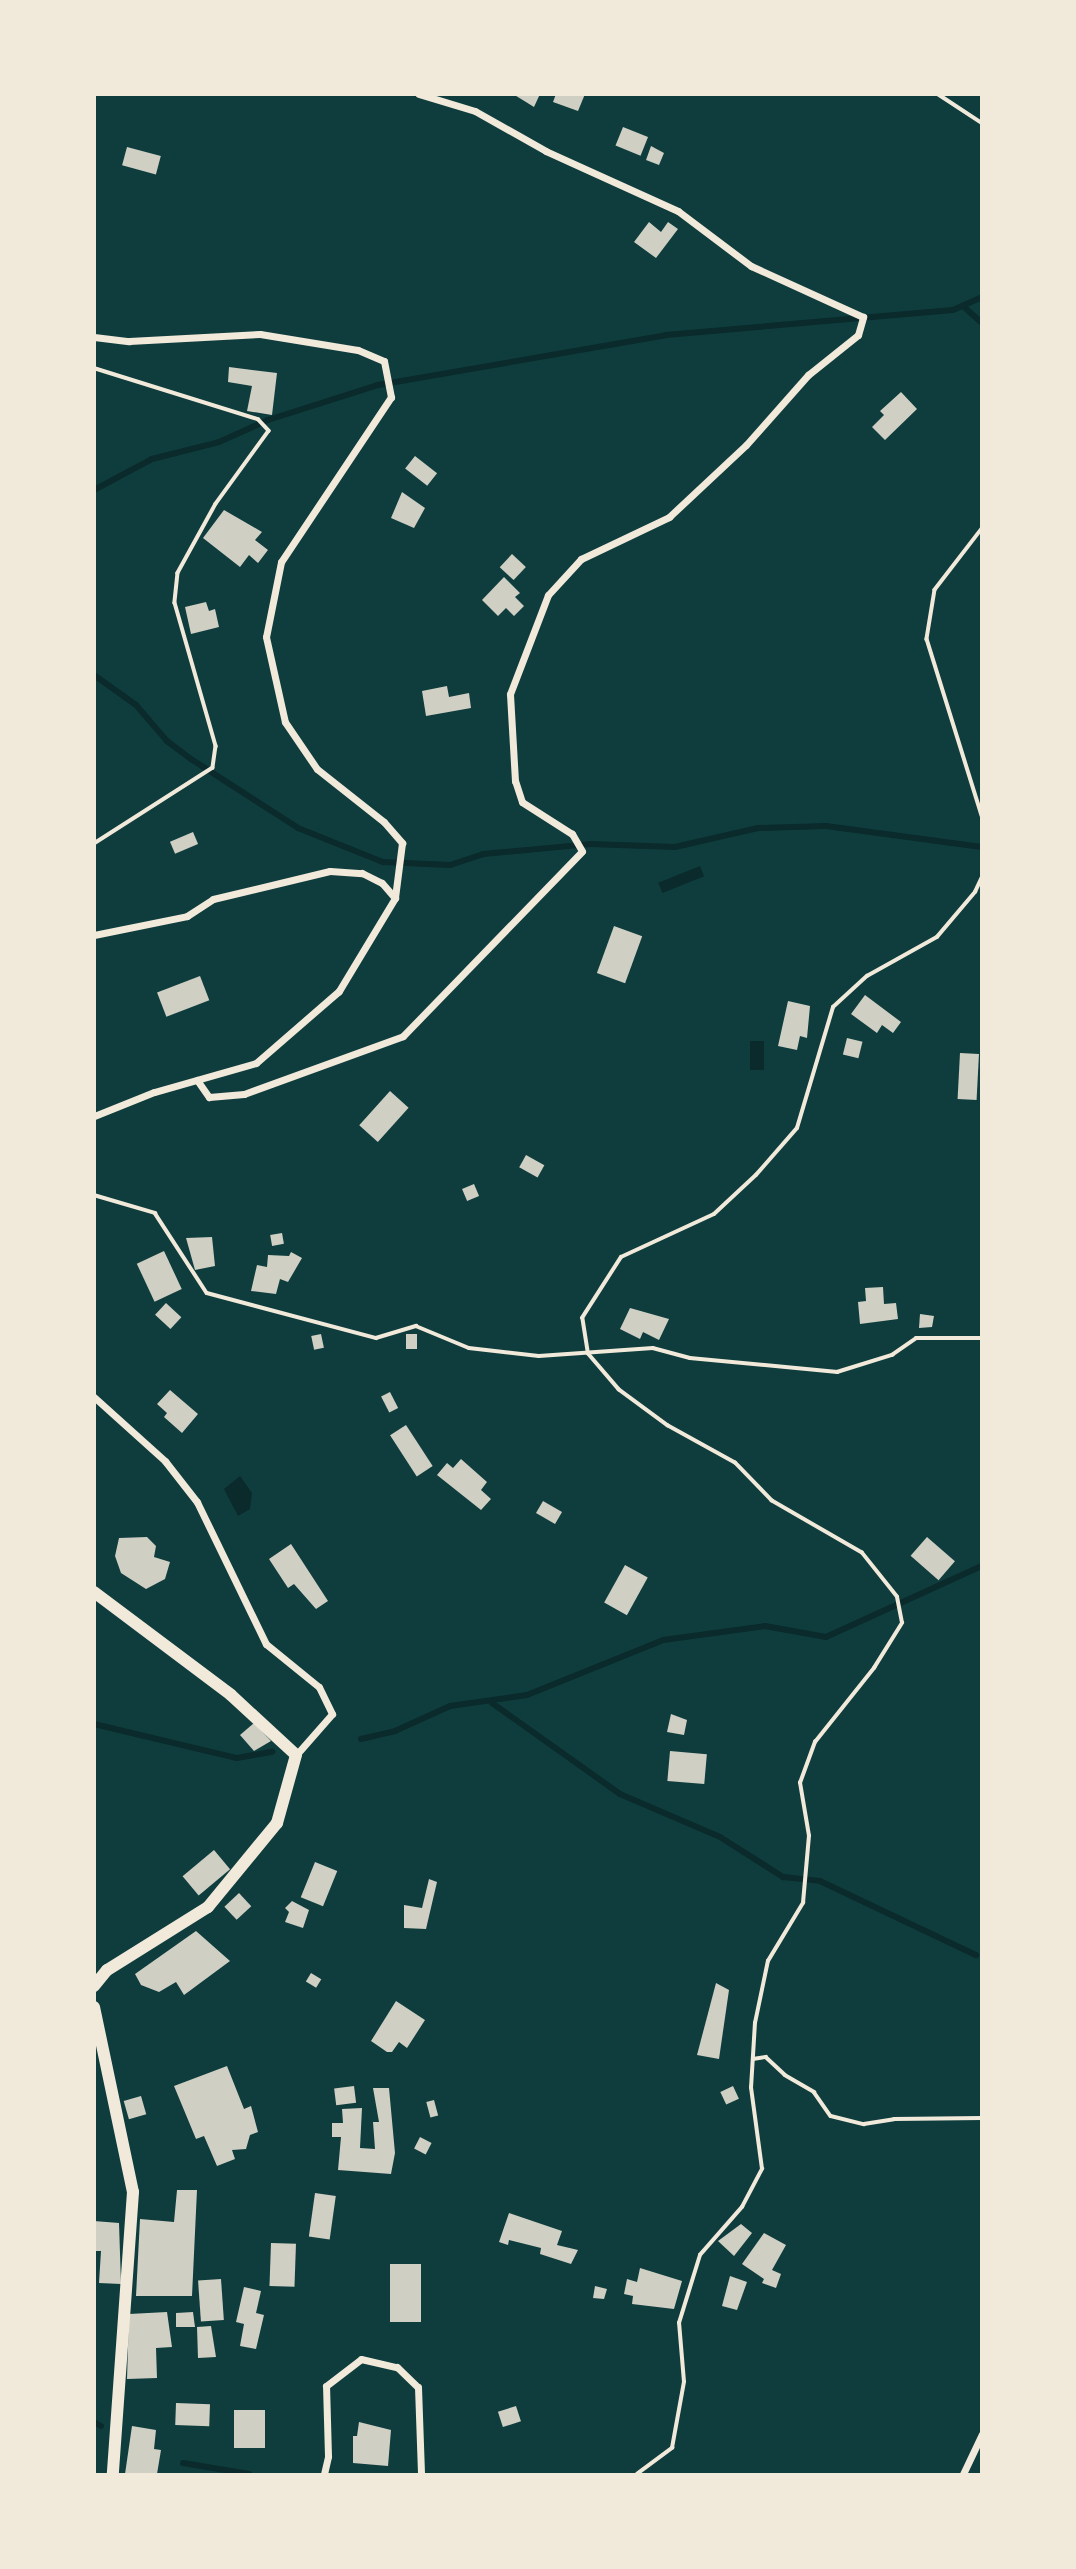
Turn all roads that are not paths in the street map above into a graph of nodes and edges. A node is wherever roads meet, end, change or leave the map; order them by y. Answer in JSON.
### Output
{"nodes":[{"id":1,"x":419,"y":94,"type":"edge"},
{"id":2,"x":94,"y":337,"type":"edge"},
{"id":3,"x":395,"y":898,"type":"junction"},
{"id":4,"x":94,"y":935,"type":"edge"},
{"id":5,"x":197,"y":1080,"type":"junction"},
{"id":6,"x":94,"y":1116,"type":"edge"},
{"id":7,"x":94,"y":1397,"type":"edge"},
{"id":8,"x":94,"y":1592,"type":"edge"},
{"id":9,"x":296,"y":1755,"type":"junction"},
{"id":10,"x":94,"y":1986,"type":"edge"},
{"id":11,"x":94,"y":2007,"type":"edge"},
{"id":12,"x":982,"y":2434,"type":"edge"},
{"id":13,"x":113,"y":2474,"type":"edge"},
{"id":14,"x":324,"y":2474,"type":"edge"},
{"id":15,"x":421,"y":2474,"type":"edge"},
{"id":16,"x":963,"y":2474,"type":"edge"}],
"edges":[{"from":1,"to":5,"type":"street"},
{"from":2,"to":3,"type":"street"},
{"from":3,"to":4,"type":"street"},
{"from":3,"to":5,"type":"street"},
{"from":5,"to":6,"type":"street"},
{"from":7,"to":9,"type":"street"},
{"from":8,"to":9,"type":"street"},
{"from":9,"to":10,"type":"street"},
{"from":11,"to":13,"type":"street"},
{"from":12,"to":16,"type":"street"},
{"from":14,"to":15,"type":"street"}]}
